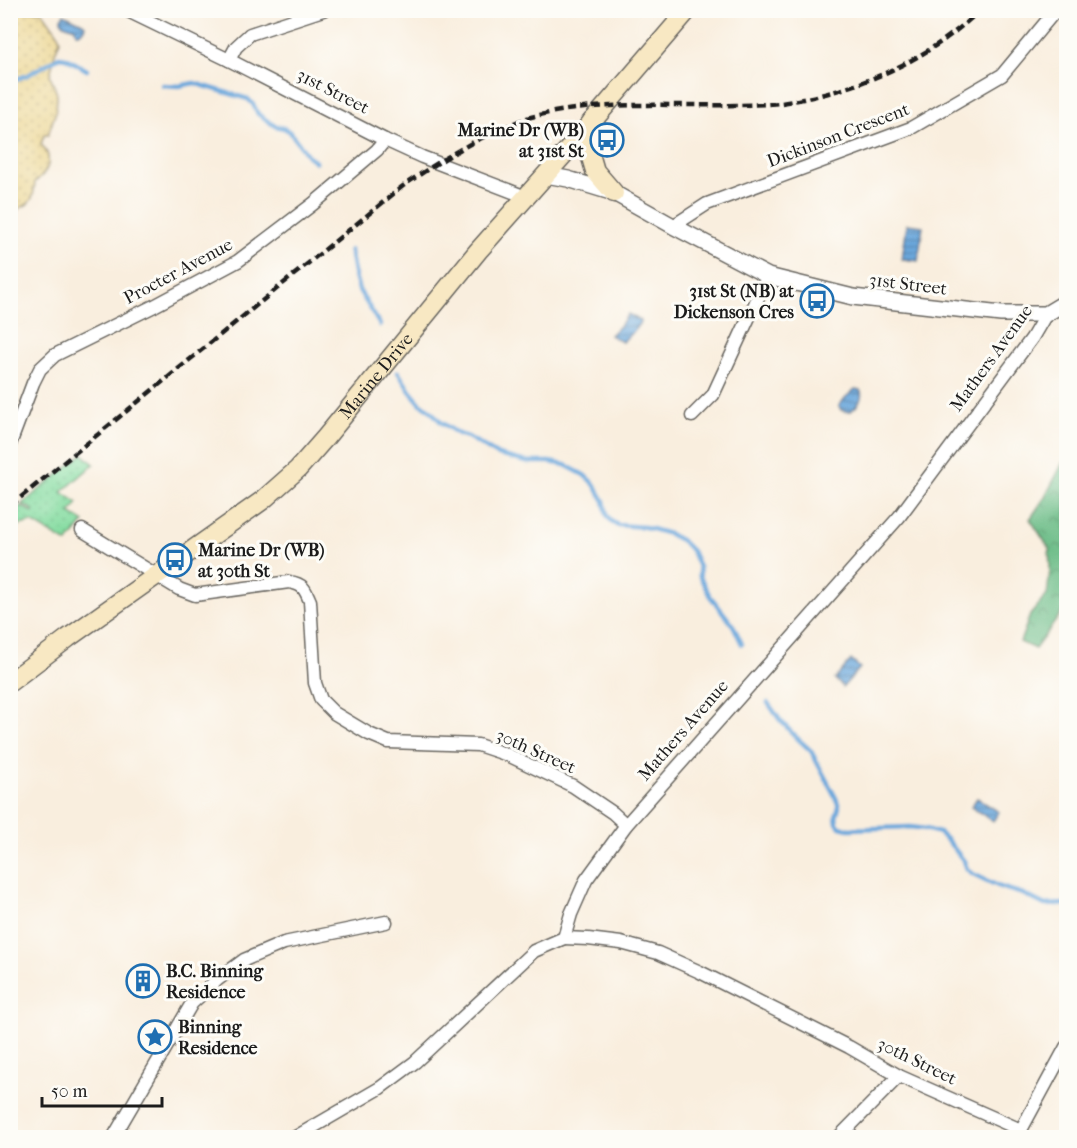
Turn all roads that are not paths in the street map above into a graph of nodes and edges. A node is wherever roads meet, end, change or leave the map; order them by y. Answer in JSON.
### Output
{"nodes":[{"id":1,"x":126,"y":10,"type":"edge"},
{"id":2,"x":323,"y":10,"type":"edge"},
{"id":3,"x":688,"y":10,"type":"edge"},
{"id":4,"x":1056,"y":10,"type":"edge"},
{"id":5,"x":229,"y":60,"type":"junction"},
{"id":6,"x":592,"y":121,"type":"junction"},
{"id":7,"x":385,"y":140,"type":"junction"},
{"id":8,"x":546,"y":175,"type":"junction"},
{"id":9,"x":614,"y":193,"type":"junction"},
{"id":10,"x":526,"y":197,"type":"junction"},
{"id":11,"x":673,"y":225,"type":"junction"},
{"id":12,"x":768,"y":276,"type":"junction"},
{"id":13,"x":1066,"y":302,"type":"edge"},
{"id":14,"x":1046,"y":314,"type":"junction"},
{"id":15,"x":692,"y":417,"type":"dead end"},
{"id":16,"x":10,"y":444,"type":"edge"},
{"id":17,"x":82,"y":530,"type":"dead end"},
{"id":18,"x":156,"y":575,"type":"junction"},
{"id":19,"x":10,"y":682,"type":"edge"},
{"id":20,"x":626,"y":825,"type":"junction"},
{"id":21,"x":386,"y":922,"type":"dead end"},
{"id":22,"x":564,"y":939,"type":"junction"},
{"id":23,"x":1066,"y":1047,"type":"edge"},
{"id":24,"x":899,"y":1076,"type":"junction"},
{"id":25,"x":1020,"y":1134,"type":"edge"},
{"id":26,"x":112,"y":1137,"type":"edge"},
{"id":27,"x":294,"y":1137,"type":"edge"},
{"id":28,"x":838,"y":1137,"type":"edge"}],
"edges":[{"from":1,"to":5,"type":"street","name":"31st Street"},
{"from":2,"to":5,"type":"street"},
{"from":3,"to":6,"type":"main road","name":"Marine Drive"},
{"from":4,"to":11,"type":"street","name":"Dickinson Crescent"},
{"from":5,"to":7,"type":"street","name":"31st Street"},
{"from":6,"to":8,"type":"main road","name":"Marine Drive"},
{"from":6,"to":9,"type":"main road"},
{"from":7,"to":10,"type":"street","name":"31st Street"},
{"from":7,"to":16,"type":"street","name":"Procter Avenue"},
{"from":8,"to":9,"type":"street","name":"31st Street"},
{"from":8,"to":10,"type":"main road","name":"Marine Drive"},
{"from":9,"to":11,"type":"street","name":"31st Street"},
{"from":10,"to":18,"type":"main road","name":"Marine Drive"},
{"from":11,"to":12,"type":"street","name":"31st Street"},
{"from":12,"to":14,"type":"street","name":"31st Street"},
{"from":12,"to":15,"type":"street"},
{"from":13,"to":14,"type":"street","name":"Mathers Avenue"},
{"from":14,"to":20,"type":"street","name":"Mathers Avenue"},
{"from":17,"to":18,"type":"street","name":"30th Street"},
{"from":18,"to":19,"type":"main road","name":"Marine Drive"},
{"from":18,"to":20,"type":"street","name":"30th Street"},
{"from":20,"to":22,"type":"street","name":"Mathers Avenue"},
{"from":21,"to":26,"type":"street"},
{"from":22,"to":24,"type":"street","name":"30th Street"},
{"from":22,"to":27,"type":"street"},
{"from":23,"to":25,"type":"street"},
{"from":24,"to":25,"type":"street","name":"30th Street"},
{"from":24,"to":28,"type":"street"}]}
